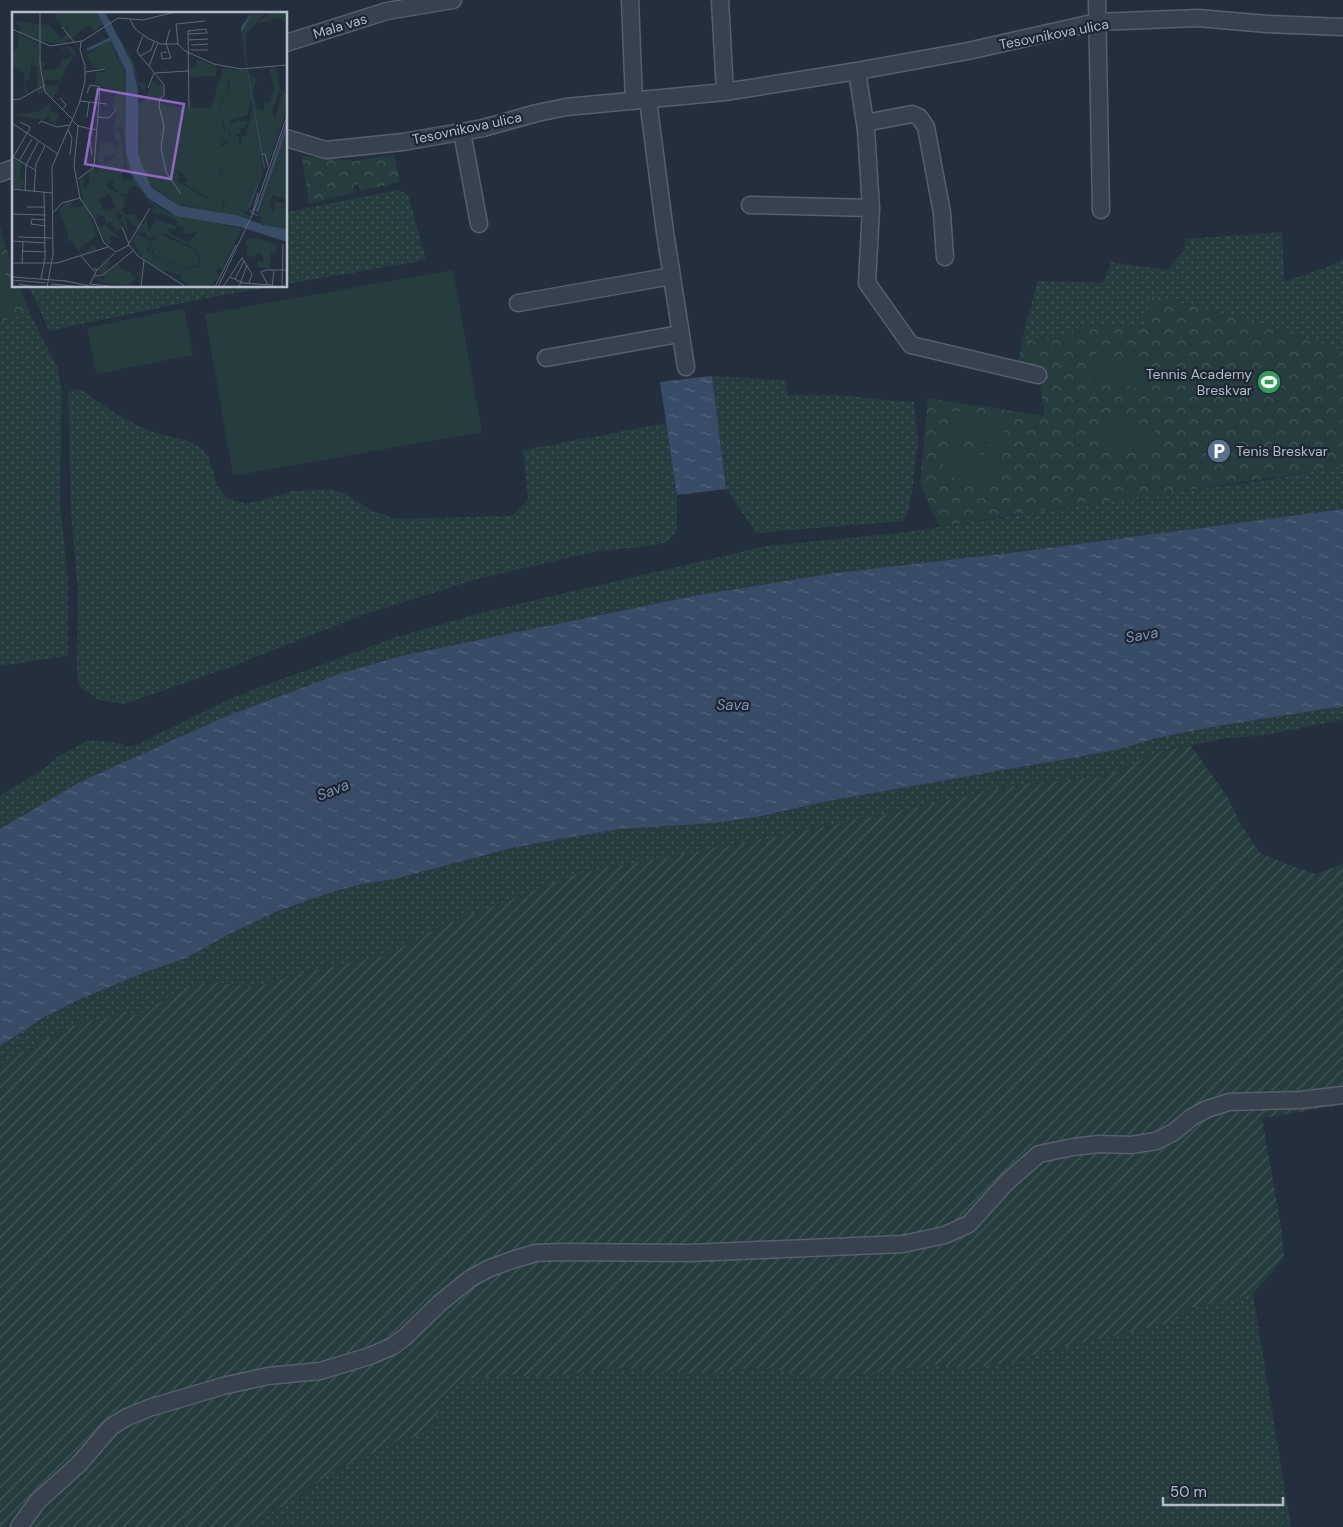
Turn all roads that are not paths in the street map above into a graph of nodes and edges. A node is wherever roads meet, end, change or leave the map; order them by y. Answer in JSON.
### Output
{"nodes":[{"id":1,"x":453,"y":0,"type":"edge"},
{"id":2,"x":630,"y":0,"type":"edge"},
{"id":3,"x":720,"y":0,"type":"edge"},
{"id":4,"x":1097,"y":0,"type":"edge"},
{"id":5,"x":1097,"y":22,"type":"junction"},
{"id":6,"x":1343,"y":27,"type":"edge"},
{"id":7,"x":288,"y":42,"type":"edge"},
{"id":8,"x":858,"y":71,"type":"junction"},
{"id":9,"x":725,"y":92,"type":"junction"},
{"id":10,"x":641,"y":100,"type":"junction"},
{"id":11,"x":865,"y":123,"type":"junction"},
{"id":12,"x":462,"y":132,"type":"junction"},
{"id":13,"x":288,"y":139,"type":"edge"},
{"id":14,"x":12,"y":169,"type":"edge"},
{"id":15,"x":0,"y":173,"type":"edge"},
{"id":16,"x":750,"y":205,"type":"dead end"},
{"id":17,"x":871,"y":208,"type":"junction"},
{"id":18,"x":1101,"y":210,"type":"dead end"},
{"id":19,"x":479,"y":224,"type":"dead end"},
{"id":20,"x":945,"y":257,"type":"dead end"},
{"id":21,"x":672,"y":276,"type":"junction"},
{"id":22,"x":518,"y":303,"type":"dead end"},
{"id":23,"x":679,"y":334,"type":"junction"},
{"id":24,"x":546,"y":358,"type":"dead end"},
{"id":25,"x":686,"y":367,"type":"dead end"},
{"id":26,"x":1038,"y":375,"type":"dead end"},
{"id":27,"x":1343,"y":1095,"type":"edge"},
{"id":28,"x":19,"y":1527,"type":"edge"}],
"edges":[{"from":1,"to":7,"type":"street","name":"Mala vas"},
{"from":2,"to":10,"type":"street"},
{"from":3,"to":9,"type":"street"},
{"from":4,"to":5,"type":"street"},
{"from":5,"to":6,"type":"street","name":"Tesovnikova ulica"},
{"from":5,"to":8,"type":"street","name":"Tesovnikova ulica"},
{"from":5,"to":18,"type":"street"},
{"from":8,"to":9,"type":"street","name":"Tesovnikova ulica"},
{"from":8,"to":11,"type":"street"},
{"from":9,"to":10,"type":"street","name":"Tesovnikova ulica"},
{"from":10,"to":12,"type":"street","name":"Tesovnikova ulica"},
{"from":10,"to":21,"type":"street"},
{"from":11,"to":17,"type":"street"},
{"from":11,"to":20,"type":"street"},
{"from":12,"to":13,"type":"street","name":"Tesovnikova ulica"},
{"from":12,"to":19,"type":"street"},
{"from":14,"to":15,"type":"street"},
{"from":16,"to":17,"type":"street"},
{"from":17,"to":26,"type":"street"},
{"from":21,"to":22,"type":"street"},
{"from":21,"to":23,"type":"street"},
{"from":23,"to":24,"type":"street"},
{"from":23,"to":25,"type":"street"},
{"from":27,"to":28,"type":"street"}]}
